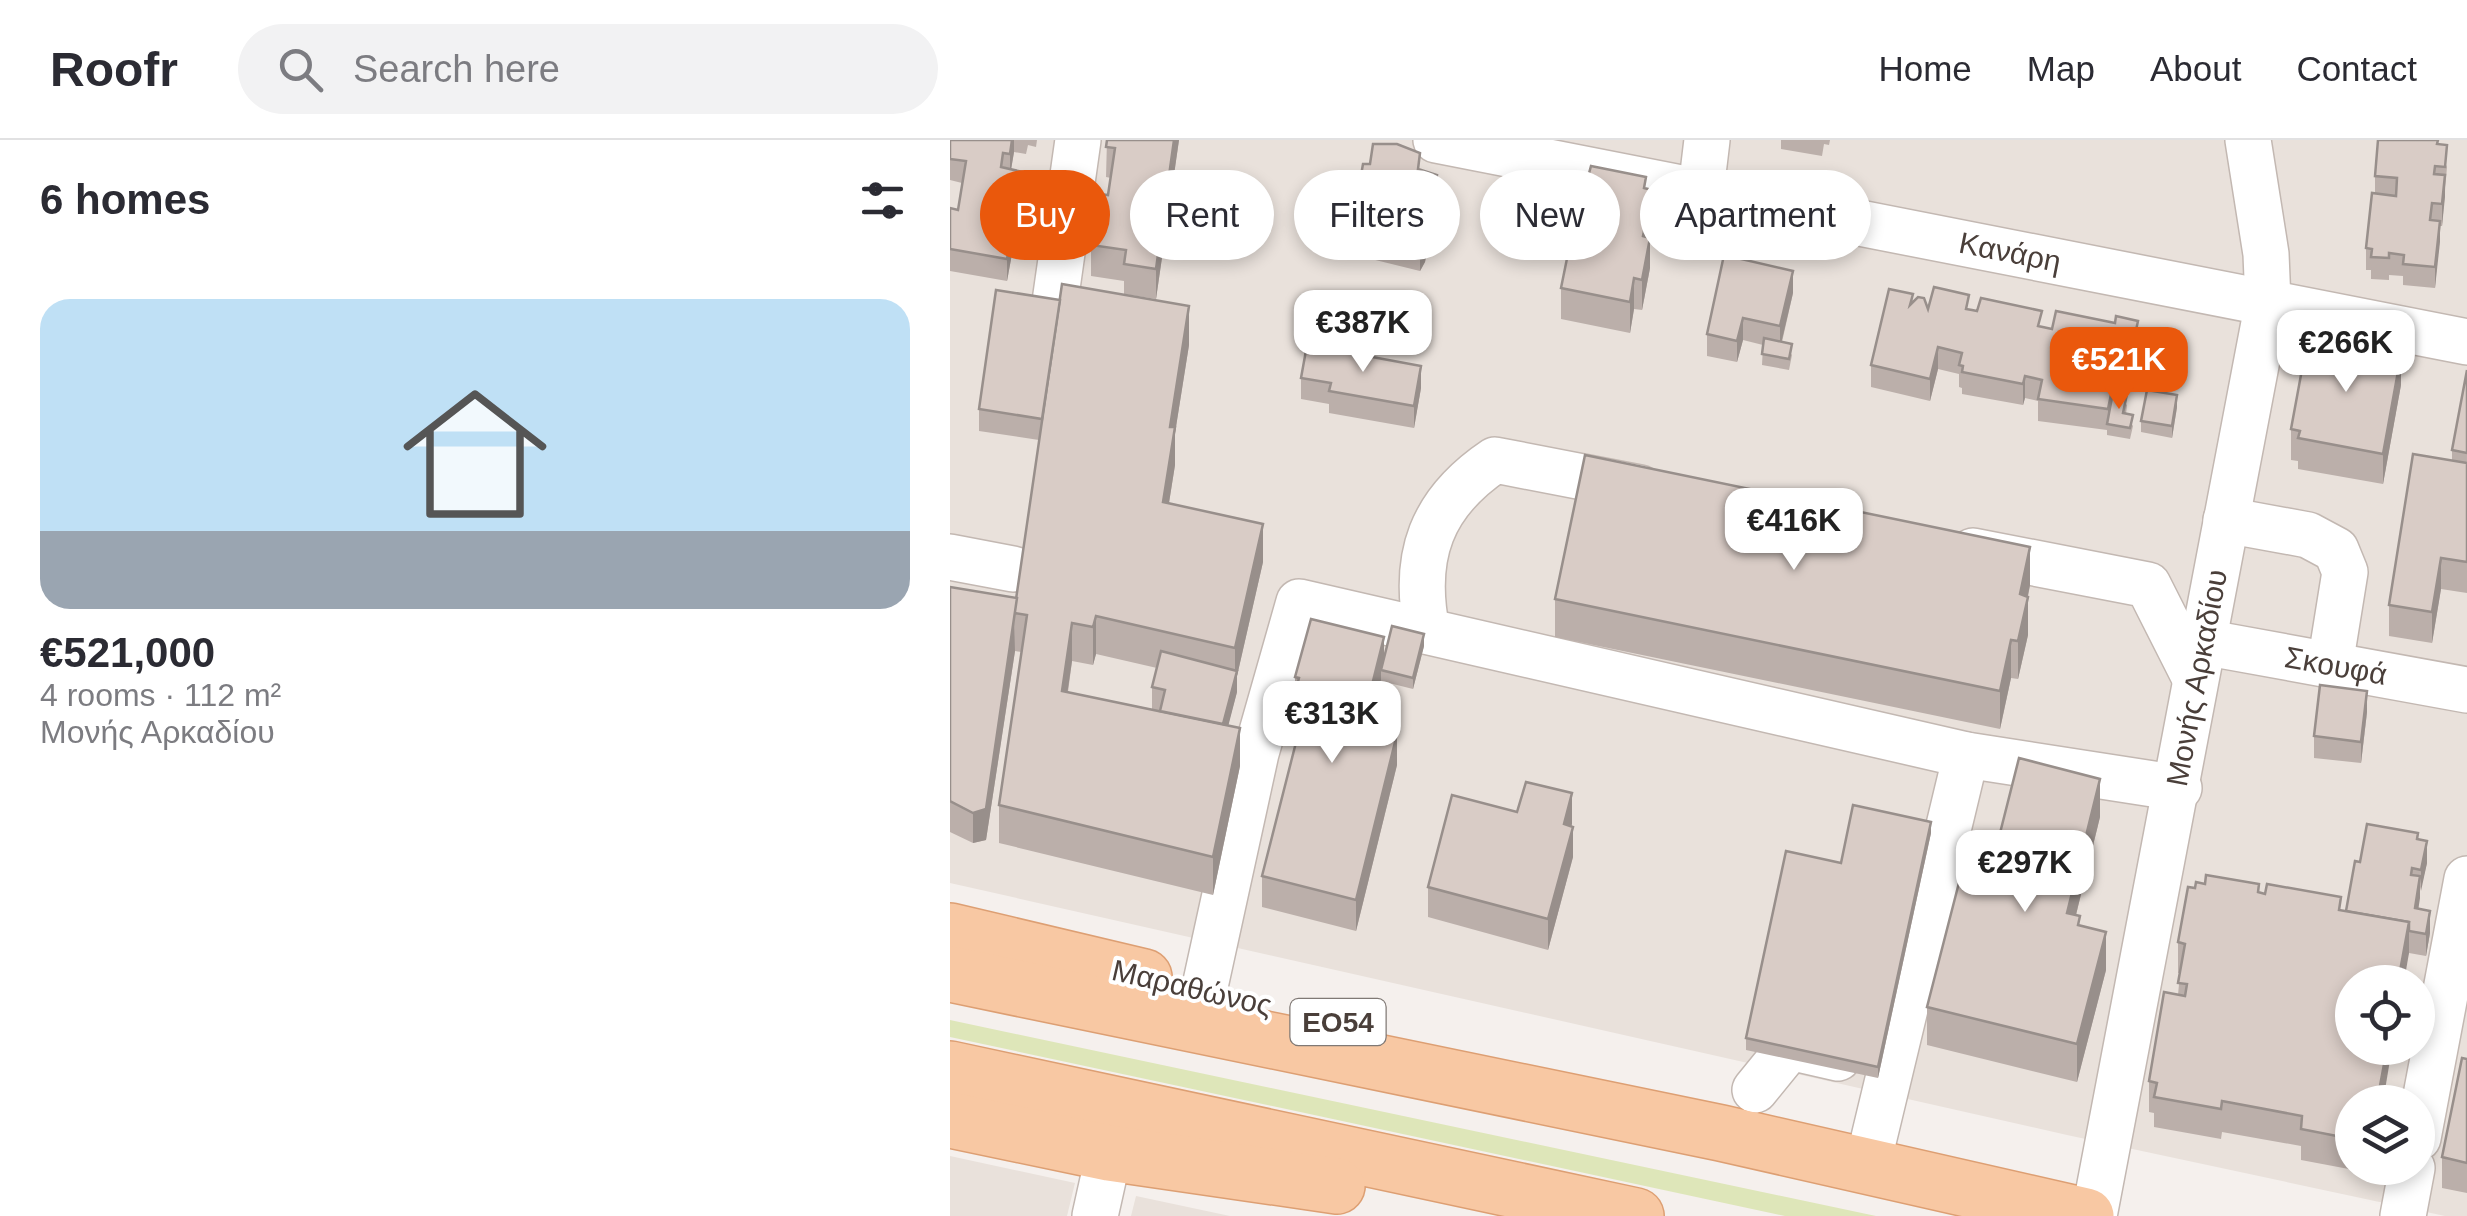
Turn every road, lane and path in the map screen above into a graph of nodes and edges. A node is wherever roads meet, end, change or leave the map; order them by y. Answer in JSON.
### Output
{"nodes":[{"id":1,"x":1078,"y":140,"type":"edge"},
{"id":2,"x":1436,"y":140,"type":"edge"},
{"id":3,"x":1707,"y":140,"type":"edge"},
{"id":4,"x":2248,"y":140,"type":"edge"},
{"id":5,"x":1703,"y":170,"type":"edge"},
{"id":6,"x":1640,"y":178,"type":"edge"},
{"id":7,"x":1871,"y":224,"type":"edge"},
{"id":8,"x":1056,"y":302,"type":"edge"},
{"id":9,"x":2268,"y":302,"type":"junction"},
{"id":10,"x":2467,"y":342,"type":"edge"},
{"id":11,"x":1687,"y":497,"type":"edge"},
{"id":12,"x":2226,"y":520,"type":"junction"},
{"id":13,"x":1937,"y":544,"type":"edge"},
{"id":14,"x":950,"y":557,"type":"edge"},
{"id":15,"x":1013,"y":569,"type":"dead end"},
{"id":16,"x":1427,"y":631,"type":"junction"},
{"id":17,"x":2199,"y":660,"type":"junction"},
{"id":18,"x":2330,"y":665,"type":"junction"},
{"id":19,"x":2467,"y":690,"type":"edge"},
{"id":20,"x":1966,"y":754,"type":"junction"},
{"id":21,"x":2179,"y":788,"type":"junction"},
{"id":22,"x":2467,"y":880,"type":"edge"},
{"id":23,"x":950,"y":932,"type":"edge"},
{"id":24,"x":950,"y":974,"type":"edge"},
{"id":25,"x":1204,"y":990,"type":"junction"},
{"id":26,"x":950,"y":1068,"type":"edge"},
{"id":27,"x":2428,"y":1085,"type":"edge"},
{"id":28,"x":1755,"y":1090,"type":"dead end"},
{"id":29,"x":1863,"y":1114,"type":"dead end"},
{"id":30,"x":950,"y":1120,"type":"edge"},
{"id":31,"x":1720,"y":1133,"type":"junction"},
{"id":32,"x":1109,"y":1153,"type":"junction"},
{"id":33,"x":1868,"y":1167,"type":"junction"},
{"id":34,"x":2408,"y":1185,"type":"edge"},
{"id":35,"x":1095,"y":1216,"type":"edge"},
{"id":36,"x":1552,"y":1216,"type":"edge"},
{"id":37,"x":1636,"y":1216,"type":"edge"},
{"id":38,"x":2086,"y":1216,"type":"edge"},
{"id":39,"x":2094,"y":1216,"type":"edge"},
{"id":40,"x":2402,"y":1216,"type":"edge"}],
"edges":[{"from":1,"to":8,"type":"street"},
{"from":2,"to":6,"type":"street","name":"Κανάρη"},
{"from":3,"to":5,"type":"street"},
{"from":4,"to":9,"type":"street","name":"Μονής Αρκαδίου"},
{"from":7,"to":9,"type":"street","name":"Κανάρη"},
{"from":9,"to":10,"type":"street","name":"Κανάρη"},
{"from":9,"to":12,"type":"street","name":"Μονής Αρκαδίου"},
{"from":11,"to":16,"type":"street"},
{"from":12,"to":17,"type":"street","name":"Μονής Αρκαδίου"},
{"from":12,"to":18,"type":"street"},
{"from":13,"to":17,"type":"street"},
{"from":14,"to":15,"type":"street"},
{"from":16,"to":20,"type":"street"},
{"from":16,"to":25,"type":"street"},
{"from":17,"to":18,"type":"street","name":"Σκουφά"},
{"from":17,"to":21,"type":"street","name":"Μονής Αρκαδίου"},
{"from":18,"to":19,"type":"street","name":"Σκουφά"},
{"from":20,"to":21,"type":"street"},
{"from":20,"to":33,"type":"street"},
{"from":21,"to":39,"type":"street","name":"Μονής Αρκαδίου"},
{"from":22,"to":27,"type":"street"},
{"from":23,"to":25,"type":"main road","name":"Μαραθώνος","number":"ΕΟ54"},
{"from":24,"to":31,"type":"main road","name":"Μαραθώνος","number":"ΕΟ54"},
{"from":25,"to":31,"type":"main road","name":"Μαραθώνος","number":"ΕΟ54"},
{"from":26,"to":37,"type":"main road"},
{"from":28,"to":29,"type":"street"},
{"from":30,"to":32,"type":"main road"},
{"from":31,"to":33,"type":"main road","name":"Μαραθώνος","number":"ΕΟ54"},
{"from":32,"to":35,"type":"street"},
{"from":32,"to":36,"type":"main road"},
{"from":33,"to":38,"type":"main road","name":"Μαραθώνος","number":"ΕΟ54"},
{"from":34,"to":40,"type":"street"}]}
